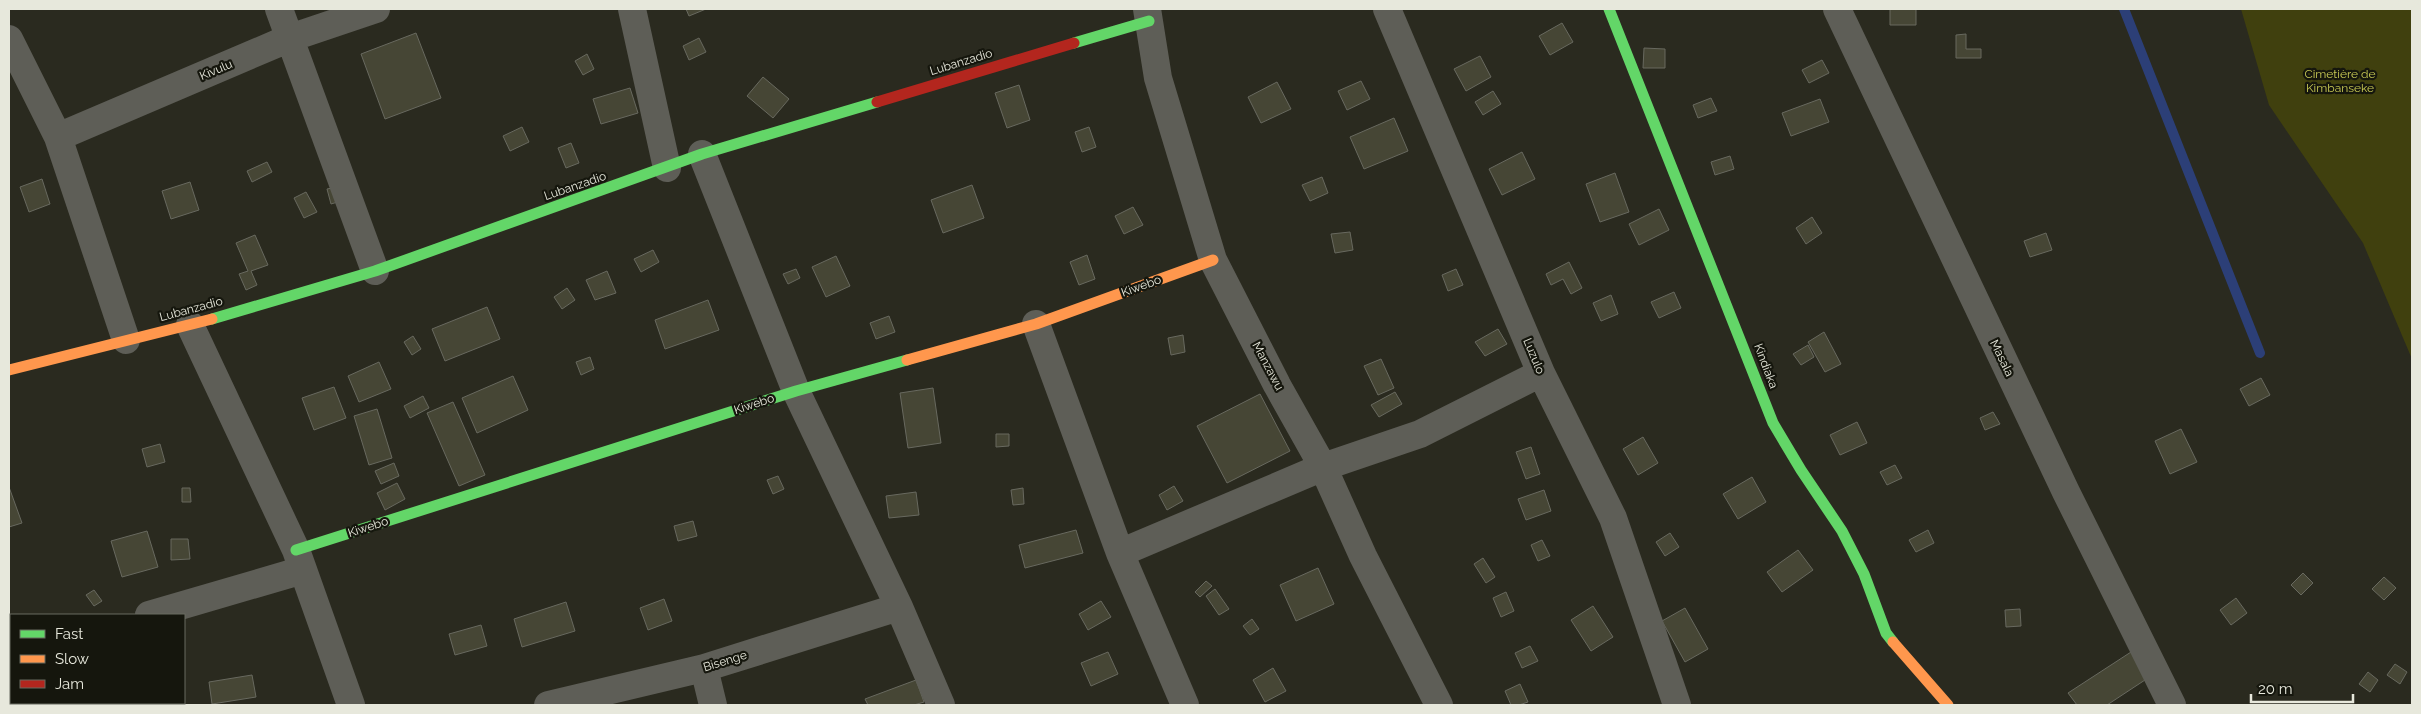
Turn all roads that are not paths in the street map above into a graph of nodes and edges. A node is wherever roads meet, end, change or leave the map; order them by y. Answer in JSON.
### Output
{"nodes":[{"id":1,"x":279,"y":9,"type":"edge"},
{"id":2,"x":376,"y":9,"type":"edge"},
{"id":3,"x":632,"y":9,"type":"edge"},
{"id":4,"x":1387,"y":9,"type":"edge"},
{"id":5,"x":1609,"y":9,"type":"edge"},
{"id":6,"x":1837,"y":9,"type":"edge"},
{"id":7,"x":1148,"y":15,"type":"edge"},
{"id":8,"x":290,"y":38,"type":"junction"},
{"id":9,"x":9,"y":40,"type":"edge"},
{"id":10,"x":58,"y":137,"type":"junction"},
{"id":11,"x":702,"y":154,"type":"junction"},
{"id":12,"x":667,"y":168,"type":"junction"},
{"id":13,"x":1213,"y":260,"type":"junction"},
{"id":14,"x":375,"y":271,"type":"junction"},
{"id":15,"x":1036,"y":324,"type":"junction"},
{"id":16,"x":190,"y":325,"type":"junction"},
{"id":17,"x":126,"y":340,"type":"junction"},
{"id":18,"x":9,"y":370,"type":"edge"},
{"id":19,"x":1541,"y":373,"type":"junction"},
{"id":20,"x":796,"y":391,"type":"junction"},
{"id":21,"x":1323,"y":467,"type":"junction"},
{"id":22,"x":1120,"y":553,"type":"junction"},
{"id":23,"x":300,"y":560,"type":"junction"},
{"id":24,"x":898,"y":607,"type":"junction"},
{"id":25,"x":152,"y":614,"type":"edge"},
{"id":26,"x":704,"y":668,"type":"junction"},
{"id":27,"x":351,"y":705,"type":"edge"},
{"id":28,"x":548,"y":705,"type":"edge"},
{"id":29,"x":714,"y":705,"type":"edge"},
{"id":30,"x":941,"y":705,"type":"edge"},
{"id":31,"x":1185,"y":705,"type":"edge"},
{"id":32,"x":1439,"y":705,"type":"edge"},
{"id":33,"x":1676,"y":705,"type":"edge"},
{"id":34,"x":1948,"y":705,"type":"edge"},
{"id":35,"x":2172,"y":705,"type":"edge"}],
"edges":[{"from":1,"to":8,"type":"street"},
{"from":2,"to":8,"type":"street","name":"Kivulu"},
{"from":3,"to":12,"type":"street"},
{"from":4,"to":19,"type":"street","name":"Luzulo"},
{"from":5,"to":34,"type":"street","name":"Kindiaka"},
{"from":6,"to":35,"type":"street","name":"Masala"},
{"from":7,"to":11,"type":"street","name":"Lubanzadio"},
{"from":7,"to":13,"type":"street","name":"Manzawu"},
{"from":8,"to":10,"type":"street","name":"Kivulu"},
{"from":8,"to":14,"type":"street"},
{"from":9,"to":10,"type":"street"},
{"from":10,"to":17,"type":"street"},
{"from":11,"to":12,"type":"street","name":"Lubanzadio"},
{"from":11,"to":20,"type":"street"},
{"from":12,"to":14,"type":"street","name":"Lubanzadio"},
{"from":13,"to":15,"type":"street","name":"Kiwebo"},
{"from":13,"to":21,"type":"street","name":"Manzawu"},
{"from":14,"to":16,"type":"street","name":"Lubanzadio"},
{"from":15,"to":20,"type":"street","name":"Kiwebo"},
{"from":15,"to":22,"type":"street"},
{"from":16,"to":17,"type":"street","name":"Lubanzadio"},
{"from":16,"to":23,"type":"street"},
{"from":17,"to":18,"type":"street","name":"Lubanzadio"},
{"from":19,"to":21,"type":"street"},
{"from":19,"to":33,"type":"street","name":"Luzulo"},
{"from":20,"to":23,"type":"street","name":"Kiwebo"},
{"from":20,"to":24,"type":"street"},
{"from":21,"to":22,"type":"street"},
{"from":21,"to":32,"type":"street","name":"Manzawu"},
{"from":22,"to":31,"type":"street"},
{"from":23,"to":25,"type":"street","name":"Kiwebo"},
{"from":23,"to":27,"type":"street"},
{"from":24,"to":26,"type":"street","name":"Bisenge"},
{"from":24,"to":30,"type":"street"},
{"from":26,"to":28,"type":"street","name":"Bisenge"},
{"from":26,"to":29,"type":"street"}]}
